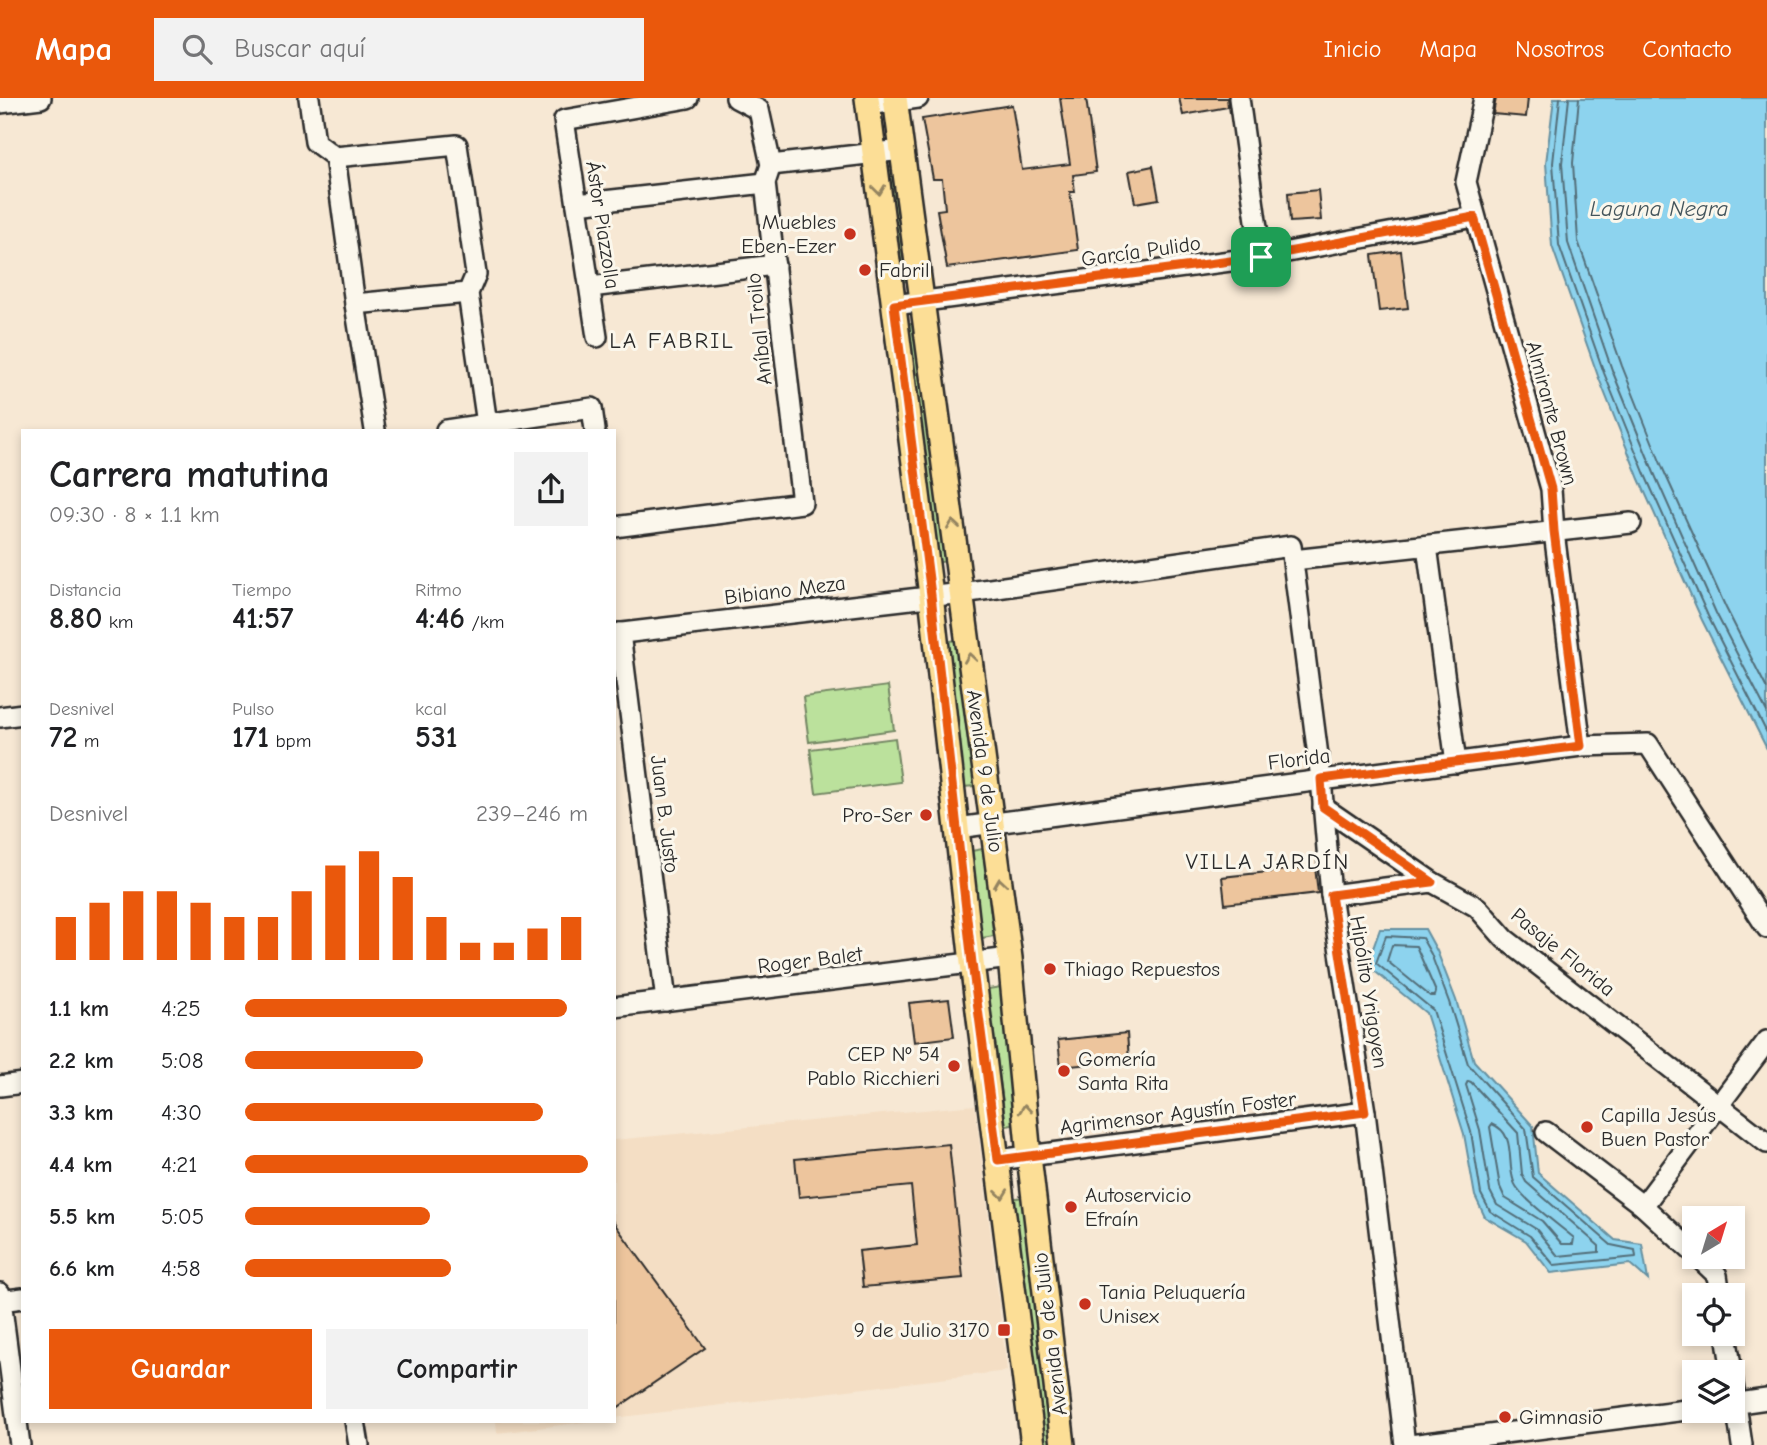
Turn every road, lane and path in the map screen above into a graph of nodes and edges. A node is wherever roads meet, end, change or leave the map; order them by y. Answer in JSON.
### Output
{"nodes":[{"id":1,"x":41,"y":98,"type":"edge"},
{"id":2,"x":309,"y":98,"type":"edge"},
{"id":3,"x":688,"y":98,"type":"edge"},
{"id":4,"x":736,"y":98,"type":"edge"},
{"id":5,"x":918,"y":98,"type":"edge"},
{"id":6,"x":1239,"y":98,"type":"edge"},
{"id":7,"x":1484,"y":98,"type":"edge"},
{"id":8,"x":895,"y":100,"type":"edge"},
{"id":9,"x":868,"y":101,"type":"edge"},
{"id":10,"x":0,"y":103,"type":"edge"},
{"id":11,"x":902,"y":150,"type":"junction"},
{"id":12,"x":874,"y":153,"type":"junction"},
{"id":13,"x":335,"y":157,"type":"junction"},
{"id":14,"x":768,"y":174,"type":"junction"},
{"id":15,"x":576,"y":204,"type":"junction"},
{"id":16,"x":1474,"y":217,"type":"junction"},
{"id":17,"x":1261,"y":257,"type":"junction"},
{"id":18,"x":775,"y":265,"type":"junction"},
{"id":19,"x":590,"y":287,"type":"junction"},
{"id":20,"x":468,"y":293,"type":"junction"},
{"id":21,"x":923,"y":302,"type":"junction"},
{"id":22,"x":355,"y":304,"type":"junction"},
{"id":23,"x":894,"y":305,"type":"junction"},
{"id":24,"x":597,"y":337,"type":"dead end"},
{"id":25,"x":487,"y":424,"type":"junction"},
{"id":26,"x":375,"y":429,"type":"edge"},
{"id":27,"x":453,"y":429,"type":"edge"},
{"id":28,"x":595,"y":429,"type":"edge"},
{"id":29,"x":1631,"y":523,"type":"dead end"},
{"id":30,"x":616,"y":527,"type":"edge"},
{"id":31,"x":1554,"y":531,"type":"junction"},
{"id":32,"x":1427,"y":546,"type":"junction"},
{"id":33,"x":1292,"y":553,"type":"junction"},
{"id":34,"x":962,"y":593,"type":"junction"},
{"id":35,"x":931,"y":595,"type":"junction"},
{"id":36,"x":617,"y":634,"type":"edge"},
{"id":37,"x":21,"y":714,"type":"edge"},
{"id":38,"x":0,"y":717,"type":"edge"},
{"id":39,"x":1581,"y":746,"type":"junction"},
{"id":40,"x":1456,"y":763,"type":"junction"},
{"id":41,"x":1321,"y":779,"type":"junction"},
{"id":42,"x":1323,"y":807,"type":"junction"},
{"id":43,"x":992,"y":822,"type":"junction"},
{"id":44,"x":957,"y":828,"type":"junction"},
{"id":45,"x":1432,"y":882,"type":"junction"},
{"id":46,"x":1331,"y":895,"type":"junction"},
{"id":47,"x":1767,"y":928,"type":"edge"},
{"id":48,"x":1010,"y":958,"type":"junction"},
{"id":49,"x":972,"y":963,"type":"junction"},
{"id":50,"x":666,"y":1001,"type":"junction"},
{"id":51,"x":616,"y":1007,"type":"edge"},
{"id":52,"x":1767,"y":1041,"type":"edge"},
{"id":53,"x":21,"y":1083,"type":"edge"},
{"id":54,"x":0,"y":1086,"type":"edge"},
{"id":55,"x":1719,"y":1104,"type":"junction"},
{"id":56,"x":1365,"y":1112,"type":"junction"},
{"id":57,"x":1546,"y":1132,"type":"dead end"},
{"id":58,"x":1767,"y":1143,"type":"edge"},
{"id":59,"x":1029,"y":1156,"type":"junction"},
{"id":60,"x":998,"y":1160,"type":"junction"},
{"id":61,"x":1643,"y":1206,"type":"junction"},
{"id":62,"x":1682,"y":1242,"type":"edge"},
{"id":63,"x":0,"y":1298,"type":"edge"},
{"id":64,"x":21,"y":1298,"type":"edge"},
{"id":65,"x":1767,"y":1399,"type":"edge"},
{"id":66,"x":1745,"y":1402,"type":"edge"},
{"id":67,"x":1682,"y":1411,"type":"edge"},
{"id":68,"x":355,"y":1423,"type":"edge"},
{"id":69,"x":1738,"y":1423,"type":"edge"},
{"id":70,"x":1517,"y":1438,"type":"edge"},
{"id":71,"x":20,"y":1445,"type":"edge"},
{"id":72,"x":359,"y":1445,"type":"edge"},
{"id":73,"x":1032,"y":1445,"type":"edge"},
{"id":74,"x":1063,"y":1445,"type":"edge"},
{"id":75,"x":1407,"y":1445,"type":"edge"},
{"id":76,"x":1742,"y":1445,"type":"edge"}],
"edges":[{"from":1,"to":10,"type":"street"},
{"from":2,"to":13,"type":"street"},
{"from":3,"to":15,"type":"street","name":"Ástor Piazzolla"},
{"from":4,"to":14,"type":"street","name":"Aníbal Troilo"},
{"from":5,"to":8,"type":"street"},
{"from":6,"to":17,"type":"street"},
{"from":7,"to":16,"type":"street","name":"Almirante Brown"},
{"from":8,"to":9,"type":"street"},
{"from":8,"to":11,"type":"main road","name":"Avenida 9 de Julio"},
{"from":9,"to":12,"type":"main road","name":"Avenida 9 de Julio"},
{"from":11,"to":12,"type":"street"},
{"from":11,"to":21,"type":"main road","name":"Avenida 9 de Julio"},
{"from":12,"to":14,"type":"street"},
{"from":12,"to":23,"type":"main road","name":"Avenida 9 de Julio","one_way":true},
{"from":13,"to":20,"type":"street"},
{"from":13,"to":22,"type":"street"},
{"from":14,"to":15,"type":"street"},
{"from":14,"to":18,"type":"street","name":"Aníbal Troilo"},
{"from":15,"to":19,"type":"street","name":"Ástor Piazzolla"},
{"from":16,"to":17,"type":"street","name":"García Pulido"},
{"from":16,"to":31,"type":"street","name":"Almirante Brown"},
{"from":17,"to":21,"type":"street","name":"García Pulido"},
{"from":18,"to":19,"type":"street"},
{"from":18,"to":30,"type":"street","name":"Aníbal Troilo"},
{"from":19,"to":24,"type":"street","name":"Ástor Piazzolla"},
{"from":20,"to":22,"type":"street"},
{"from":20,"to":25,"type":"street"},
{"from":21,"to":23,"type":"street","name":"García Pulido"},
{"from":34,"to":21,"type":"main road","name":"Avenida 9 de Julio","one_way":true},
{"from":22,"to":26,"type":"street"},
{"from":23,"to":35,"type":"main road","name":"Avenida 9 de Julio"},
{"from":25,"to":27,"type":"street"},
{"from":25,"to":28,"type":"street"},
{"from":29,"to":31,"type":"street","name":"Bibiano Meza"},
{"from":31,"to":32,"type":"street","name":"Bibiano Meza"},
{"from":31,"to":39,"type":"street","name":"Almirante Brown"},
{"from":32,"to":33,"type":"street","name":"Bibiano Meza"},
{"from":32,"to":40,"type":"street"},
{"from":33,"to":34,"type":"street","name":"Bibiano Meza"},
{"from":33,"to":41,"type":"street","name":"Hipólito Yrigoyen"},
{"from":34,"to":35,"type":"street","name":"Bibiano Meza"},
{"from":43,"to":34,"type":"main road","name":"Avenida 9 de Julio","one_way":true},
{"from":35,"to":36,"type":"street","name":"Bibiano Meza"},
{"from":35,"to":44,"type":"main road","name":"Avenida 9 de Julio"},
{"from":36,"to":50,"type":"street","name":"Juan B. Justo"},
{"from":37,"to":38,"type":"street"},
{"from":39,"to":40,"type":"street","name":"Florida"},
{"from":39,"to":47,"type":"street","name":"Florida"},
{"from":40,"to":41,"type":"street","name":"Florida"},
{"from":41,"to":42,"type":"street","name":"Hipólito Yrigoyen"},
{"from":41,"to":43,"type":"street","name":"Florida"},
{"from":42,"to":45,"type":"street","name":"Pasaje Florida"},
{"from":42,"to":46,"type":"street","name":"Hipólito Yrigoyen"},
{"from":43,"to":44,"type":"street","name":"Florida"},
{"from":48,"to":43,"type":"main road","name":"Avenida 9 de Julio","one_way":true},
{"from":44,"to":49,"type":"main road","name":"Avenida 9 de Julio"},
{"from":45,"to":46,"type":"street"},
{"from":45,"to":55,"type":"street","name":"Pasaje Florida"},
{"from":46,"to":56,"type":"street","name":"Hipólito Yrigoyen"},
{"from":48,"to":49,"type":"street","name":"Roger Balet"},
{"from":59,"to":48,"type":"main road","name":"Avenida 9 de Julio","one_way":true},
{"from":49,"to":50,"type":"street","name":"Roger Balet"},
{"from":49,"to":60,"type":"main road","name":"Avenida 9 de Julio"},
{"from":50,"to":51,"type":"street","name":"Roger Balet"},
{"from":52,"to":55,"type":"street"},
{"from":53,"to":54,"type":"street"},
{"from":55,"to":58,"type":"street","name":"Pasaje Florida"},
{"from":55,"to":61,"type":"street"},
{"from":56,"to":59,"type":"street","name":"Agrimensor Agustín Foster"},
{"from":56,"to":75,"type":"street","name":"Hipólito Yrigoyen"},
{"from":57,"to":61,"type":"street"},
{"from":59,"to":60,"type":"street","name":"Agrimensor Agustín Foster"},
{"from":59,"to":74,"type":"main road","name":"Avenida 9 de Julio"},
{"from":60,"to":73,"type":"main road","name":"Avenida 9 de Julio","one_way":true},
{"from":61,"to":62,"type":"street"},
{"from":63,"to":64,"type":"street"},
{"from":63,"to":71,"type":"street"},
{"from":65,"to":66,"type":"street"},
{"from":67,"to":70,"type":"street"},
{"from":68,"to":72,"type":"street"},
{"from":69,"to":76,"type":"street"},
{"from":70,"to":75,"type":"street"}]}
